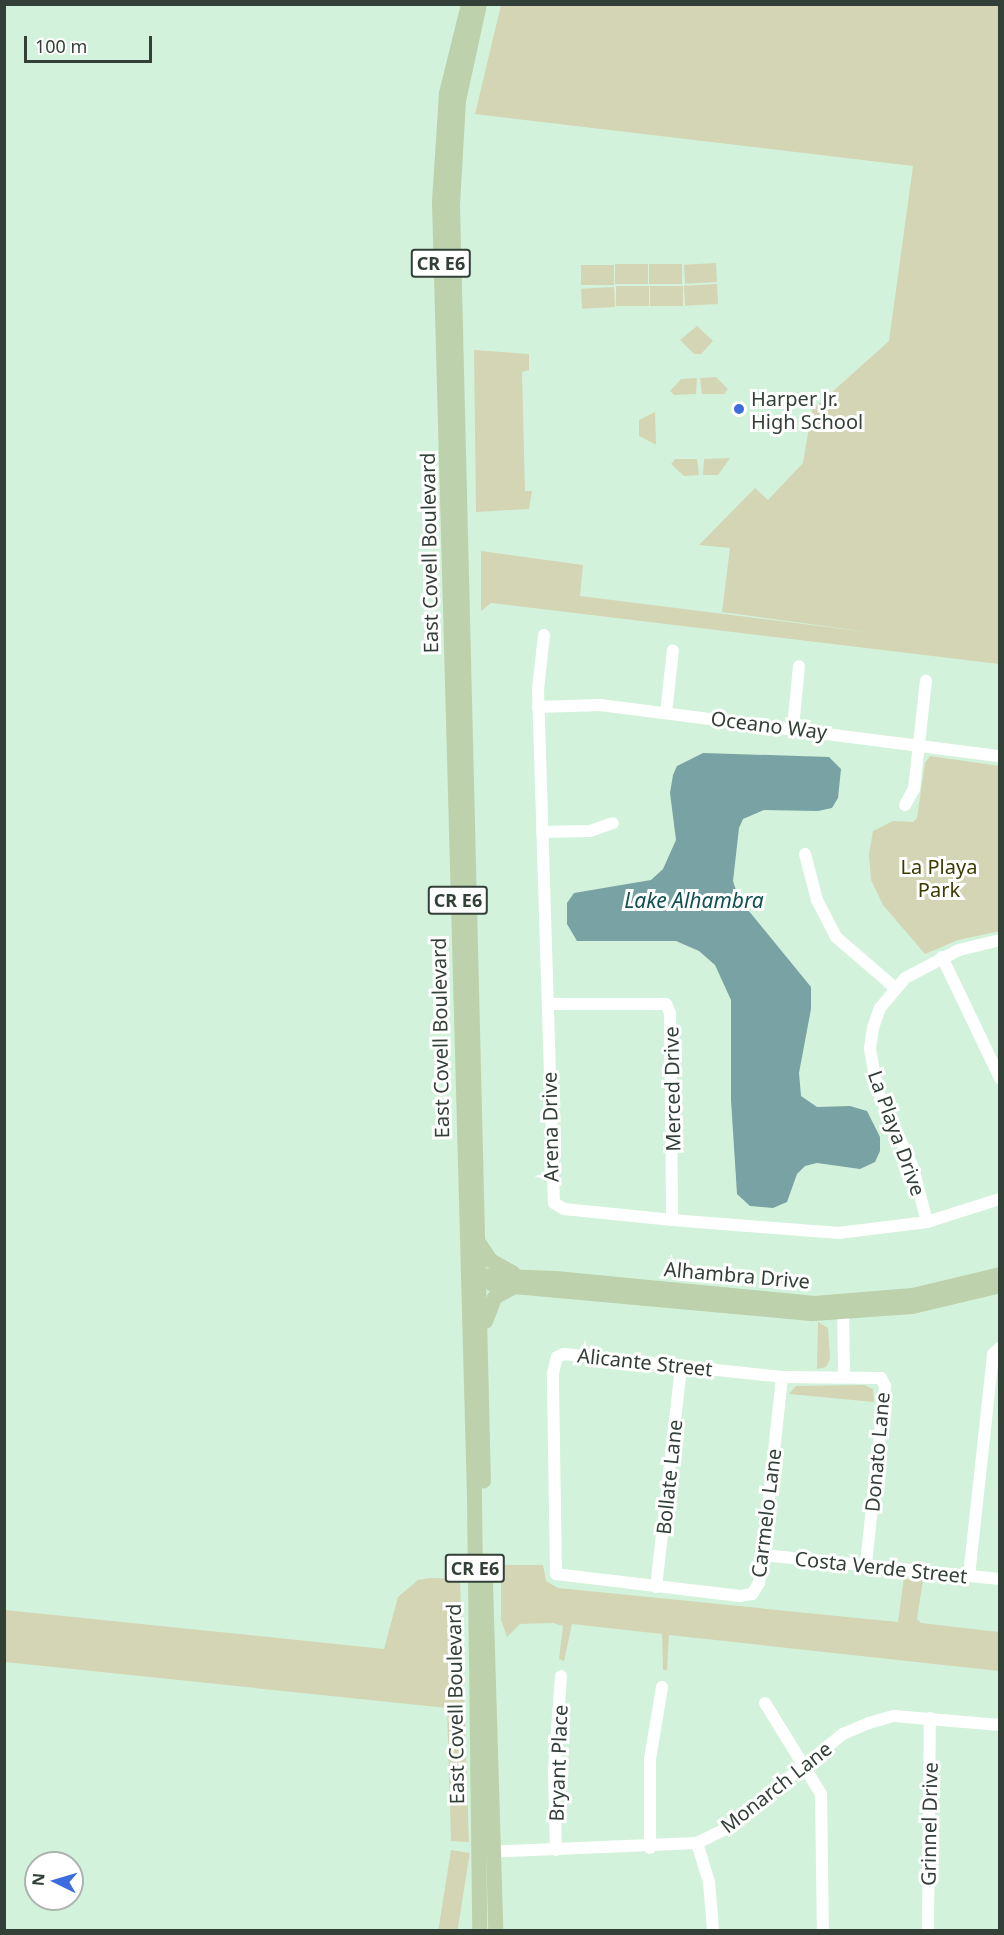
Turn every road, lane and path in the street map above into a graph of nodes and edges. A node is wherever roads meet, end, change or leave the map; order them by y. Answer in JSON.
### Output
{"nodes":[{"id":1,"x":468,"y":4,"type":"edge"},
{"id":2,"x":479,"y":4,"type":"edge"},
{"id":3,"x":544,"y":635,"type":"dead end"},
{"id":4,"x":673,"y":650,"type":"dead end"},
{"id":5,"x":799,"y":666,"type":"dead end"},
{"id":6,"x":926,"y":681,"type":"dead end"},
{"id":7,"x":538,"y":707,"type":"junction"},
{"id":8,"x":666,"y":713,"type":"junction"},
{"id":9,"x":793,"y":728,"type":"junction"},
{"id":10,"x":920,"y":743,"type":"junction"},
{"id":11,"x":999,"y":756,"type":"edge"},
{"id":12,"x":905,"y":805,"type":"dead end"},
{"id":13,"x":613,"y":824,"type":"dead end"},
{"id":14,"x":542,"y":832,"type":"junction"},
{"id":15,"x":805,"y":854,"type":"dead end"},
{"id":16,"x":999,"y":940,"type":"edge"},
{"id":17,"x":942,"y":957,"type":"junction"},
{"id":18,"x":894,"y":987,"type":"junction"},
{"id":19,"x":548,"y":1004,"type":"junction"},
{"id":20,"x":999,"y":1078,"type":"edge"},
{"id":21,"x":999,"y":1199,"type":"edge"},
{"id":22,"x":672,"y":1220,"type":"junction"},
{"id":23,"x":927,"y":1222,"type":"junction"},
{"id":24,"x":478,"y":1242,"type":"junction"},
{"id":25,"x":999,"y":1274,"type":"edge"},
{"id":26,"x":474,"y":1280,"type":"junction"},
{"id":27,"x":515,"y":1280,"type":"junction"},
{"id":28,"x":999,"y":1285,"type":"edge"},
{"id":29,"x":843,"y":1308,"type":"junction"},
{"id":30,"x":481,"y":1332,"type":"junction"},
{"id":31,"x":999,"y":1348,"type":"edge"},
{"id":32,"x":681,"y":1367,"type":"junction"},
{"id":33,"x":843,"y":1376,"type":"junction"},
{"id":34,"x":782,"y":1377,"type":"junction"},
{"id":35,"x":763,"y":1555,"type":"junction"},
{"id":36,"x":866,"y":1564,"type":"junction"},
{"id":37,"x":556,"y":1574,"type":"joint"},
{"id":38,"x":969,"y":1576,"type":"junction"},
{"id":39,"x":999,"y":1579,"type":"edge"},
{"id":40,"x":656,"y":1587,"type":"junction"},
{"id":41,"x":561,"y":1676,"type":"dead end"},
{"id":42,"x":662,"y":1687,"type":"dead end"},
{"id":43,"x":765,"y":1703,"type":"dead end"},
{"id":44,"x":930,"y":1718,"type":"junction"},
{"id":45,"x":999,"y":1725,"type":"edge"},
{"id":46,"x":805,"y":1763,"type":"junction"},
{"id":47,"x":697,"y":1844,"type":"junction"},
{"id":48,"x":650,"y":1848,"type":"junction"},
{"id":49,"x":556,"y":1850,"type":"junction"},
{"id":50,"x":485,"y":1852,"type":"junction"},
{"id":51,"x":479,"y":1930,"type":"edge"},
{"id":52,"x":495,"y":1930,"type":"edge"},
{"id":53,"x":712,"y":1930,"type":"edge"},
{"id":54,"x":823,"y":1930,"type":"edge"},
{"id":55,"x":928,"y":1930,"type":"edge"}],
"edges":[{"from":1,"to":26,"type":"main road","name":"East Covell Boulevard","number":"CR E6"},
{"from":2,"to":24,"type":"main road","name":"East Covell Boulevard","number":"CR E6"},
{"from":3,"to":7,"type":"street","name":"Arena Drive"},
{"from":4,"to":8,"type":"street"},
{"from":5,"to":9,"type":"street"},
{"from":6,"to":10,"type":"street"},
{"from":7,"to":8,"type":"street","name":"Oceano Way"},
{"from":7,"to":14,"type":"street","name":"Arena Drive"},
{"from":8,"to":9,"type":"street","name":"Oceano Way"},
{"from":9,"to":10,"type":"street","name":"Oceano Way"},
{"from":10,"to":11,"type":"street","name":"Oceano Way"},
{"from":10,"to":12,"type":"street"},
{"from":13,"to":14,"type":"street"},
{"from":14,"to":19,"type":"street","name":"Arena Drive"},
{"from":15,"to":18,"type":"street"},
{"from":16,"to":17,"type":"street"},
{"from":17,"to":18,"type":"street"},
{"from":17,"to":20,"type":"street"},
{"from":18,"to":23,"type":"street","name":"La Playa Drive"},
{"from":19,"to":22,"type":"street","name":"Arena Drive"},
{"from":19,"to":22,"type":"street","name":"Merced Drive"},
{"from":21,"to":23,"type":"street","name":"Arena Drive"},
{"from":22,"to":23,"type":"street","name":"Arena Drive"},
{"from":24,"to":26,"type":"main road","name":"East Covell Boulevard","number":"CR E6"},
{"from":24,"to":27,"type":"main road"},
{"from":25,"to":29,"type":"main road","name":"Alhambra Drive"},
{"from":26,"to":27,"type":"main road","name":"Alhambra Drive"},
{"from":26,"to":30,"type":"main road","name":"East Covell Boulevard","number":"CR E6"},
{"from":26,"to":50,"type":"main road","name":"East Covell Boulevard","number":"CR E6"},
{"from":27,"to":29,"type":"main road","name":"Alhambra Drive"},
{"from":27,"to":30,"type":"main road"},
{"from":28,"to":29,"type":"main road","name":"Alhambra Drive"},
{"from":29,"to":33,"type":"street"},
{"from":30,"to":50,"type":"main road","name":"East Covell Boulevard","number":"CR E6"},
{"from":31,"to":38,"type":"street"},
{"from":32,"to":34,"type":"street","name":"Alicante Street"},
{"from":32,"to":37,"type":"street","name":"Alicante Street"},
{"from":32,"to":40,"type":"street","name":"Bollate Lane"},
{"from":33,"to":34,"type":"street","name":"Alicante Street"},
{"from":33,"to":36,"type":"street","name":"Donato Lane"},
{"from":34,"to":35,"type":"street","name":"Carmelo Lane"},
{"from":35,"to":36,"type":"street","name":"Costa Verde Street"},
{"from":35,"to":40,"type":"street","name":"Carmelo Lane"},
{"from":36,"to":38,"type":"street","name":"Costa Verde Street"},
{"from":37,"to":40,"type":"street","name":"Carmelo Lane"},
{"from":38,"to":39,"type":"street","name":"Costa Verde Street"},
{"from":41,"to":49,"type":"street","name":"Bryant Place"},
{"from":42,"to":48,"type":"street"},
{"from":43,"to":46,"type":"street"},
{"from":44,"to":45,"type":"street","name":"Monarch Lane"},
{"from":44,"to":46,"type":"street","name":"Monarch Lane"},
{"from":44,"to":55,"type":"street","name":"Grinnel Drive"},
{"from":46,"to":47,"type":"street","name":"Monarch Lane"},
{"from":46,"to":54,"type":"street"},
{"from":47,"to":48,"type":"street","name":"Monarch Lane"},
{"from":47,"to":53,"type":"street"},
{"from":48,"to":49,"type":"street","name":"Monarch Lane"},
{"from":49,"to":50,"type":"street","name":"Monarch Lane"},
{"from":50,"to":51,"type":"main road","name":"East Covell Boulevard","number":"CR E6"},
{"from":50,"to":52,"type":"main road","name":"East Covell Boulevard","number":"CR E6"}]}
